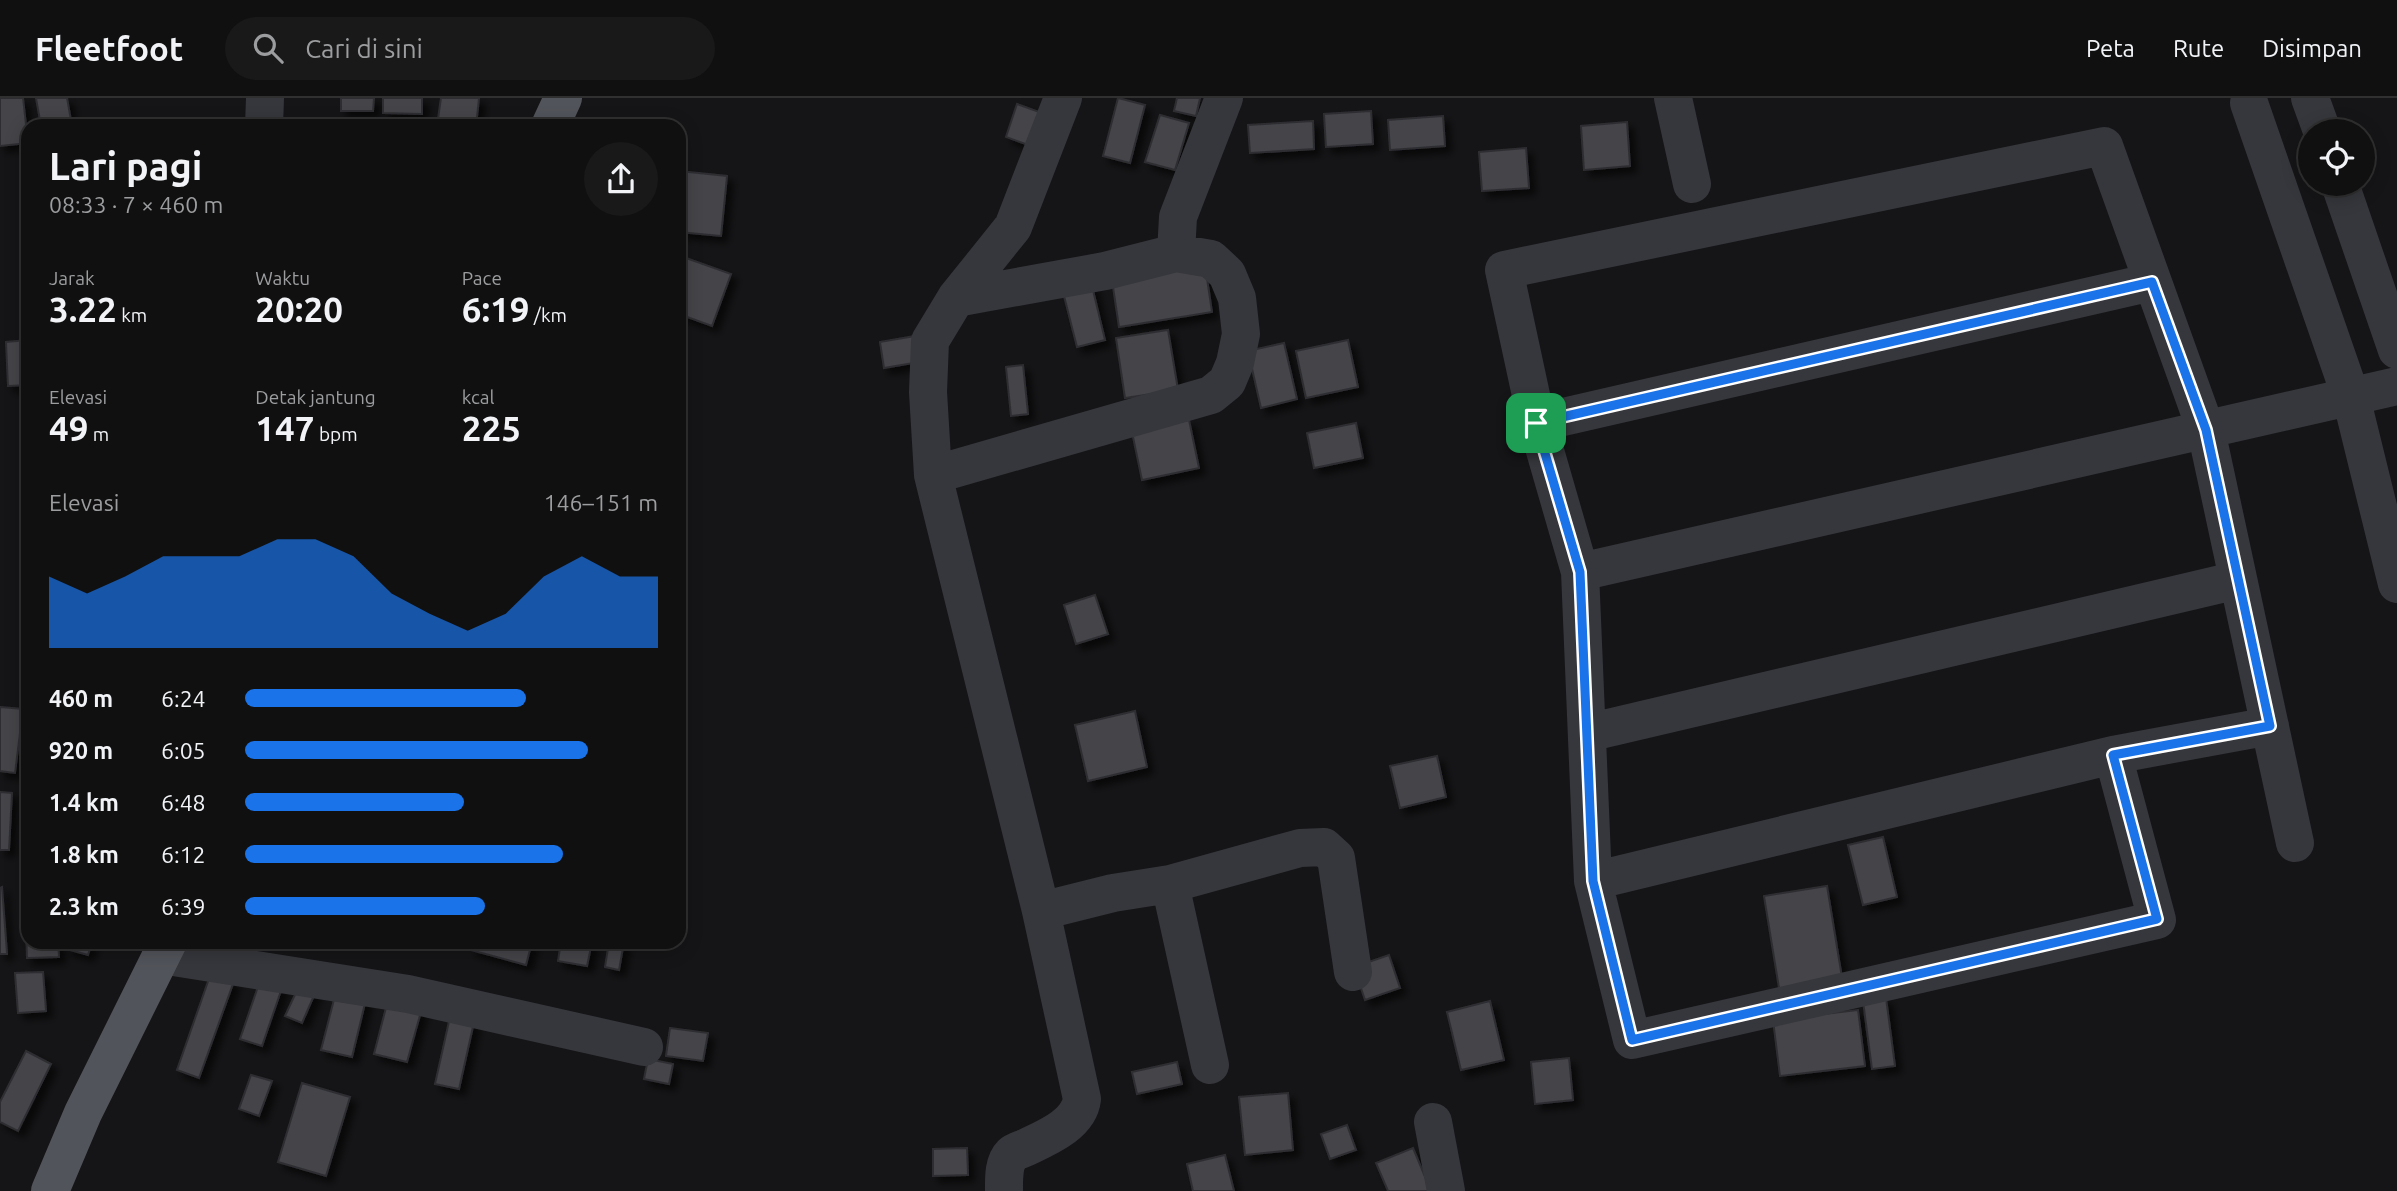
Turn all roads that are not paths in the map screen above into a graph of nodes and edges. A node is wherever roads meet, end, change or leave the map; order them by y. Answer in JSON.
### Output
{"nodes":[{"id":1,"x":265,"y":98,"type":"edge"},
{"id":2,"x":563,"y":98,"type":"edge"},
{"id":3,"x":1063,"y":98,"type":"edge"},
{"id":4,"x":1224,"y":98,"type":"edge"},
{"id":5,"x":1673,"y":98,"type":"edge"},
{"id":6,"x":2310,"y":98,"type":"edge"},
{"id":7,"x":2249,"y":103,"type":"dead end"},
{"id":8,"x":264,"y":119,"type":"edge"},
{"id":9,"x":553,"y":119,"type":"edge"},
{"id":10,"x":2318,"y":119,"type":"edge"},
{"id":11,"x":1692,"y":184,"type":"dead end"},
{"id":12,"x":2344,"y":196,"type":"edge"},
{"id":13,"x":1176,"y":253,"type":"junction"},
{"id":14,"x":2152,"y":282,"type":"junction"},
{"id":15,"x":956,"y":298,"type":"junction"},
{"id":16,"x":2397,"y":350,"type":"edge"},
{"id":17,"x":2397,"y":386,"type":"edge"},
{"id":18,"x":2351,"y":397,"type":"junction"},
{"id":19,"x":1536,"y":423,"type":"junction"},
{"id":20,"x":2206,"y":430,"type":"junction"},
{"id":21,"x":933,"y":475,"type":"junction"},
{"id":22,"x":1580,"y":572,"type":"junction"},
{"id":23,"x":2238,"y":580,"type":"junction"},
{"id":24,"x":2397,"y":584,"type":"edge"},
{"id":25,"x":2270,"y":726,"type":"junction"},
{"id":26,"x":1587,"y":733,"type":"junction"},
{"id":27,"x":2113,"y":755,"type":"junction"},
{"id":28,"x":2295,"y":843,"type":"dead end"},
{"id":29,"x":1593,"y":881,"type":"junction"},
{"id":30,"x":1170,"y":884,"type":"junction"},
{"id":31,"x":1041,"y":911,"type":"junction"},
{"id":32,"x":164,"y":949,"type":"edge"},
{"id":33,"x":169,"y":949,"type":"edge"},
{"id":34,"x":1353,"y":972,"type":"dead end"},
{"id":35,"x":644,"y":1047,"type":"dead end"},
{"id":36,"x":1210,"y":1065,"type":"dead end"},
{"id":37,"x":1433,"y":1122,"type":"dead end"},
{"id":38,"x":50,"y":1191,"type":"edge"},
{"id":39,"x":1004,"y":1191,"type":"edge"},
{"id":40,"x":1446,"y":1191,"type":"edge"}],
"edges":[{"from":1,"to":8,"type":"street"},
{"from":2,"to":9,"type":"main road"},
{"from":3,"to":15,"type":"street"},
{"from":4,"to":13,"type":"street"},
{"from":5,"to":11,"type":"street"},
{"from":6,"to":10,"type":"street"},
{"from":7,"to":18,"type":"street"},
{"from":12,"to":16,"type":"street"},
{"from":13,"to":15,"type":"street"},
{"from":13,"to":21,"type":"street"},
{"from":14,"to":19,"type":"street"},
{"from":14,"to":19,"type":"street"},
{"from":14,"to":20,"type":"street"},
{"from":15,"to":21,"type":"street"},
{"from":17,"to":18,"type":"street"},
{"from":18,"to":20,"type":"street"},
{"from":18,"to":24,"type":"street"},
{"from":19,"to":22,"type":"street"},
{"from":20,"to":22,"type":"street"},
{"from":20,"to":23,"type":"street"},
{"from":21,"to":31,"type":"street"},
{"from":22,"to":26,"type":"street"},
{"from":23,"to":25,"type":"street"},
{"from":23,"to":26,"type":"street"},
{"from":25,"to":27,"type":"street"},
{"from":25,"to":28,"type":"street"},
{"from":26,"to":29,"type":"street"},
{"from":27,"to":29,"type":"street"},
{"from":27,"to":29,"type":"street"},
{"from":30,"to":31,"type":"street"},
{"from":30,"to":34,"type":"street"},
{"from":30,"to":36,"type":"street"},
{"from":31,"to":39,"type":"street"},
{"from":32,"to":38,"type":"main road"},
{"from":33,"to":35,"type":"street"},
{"from":37,"to":40,"type":"street"}]}
